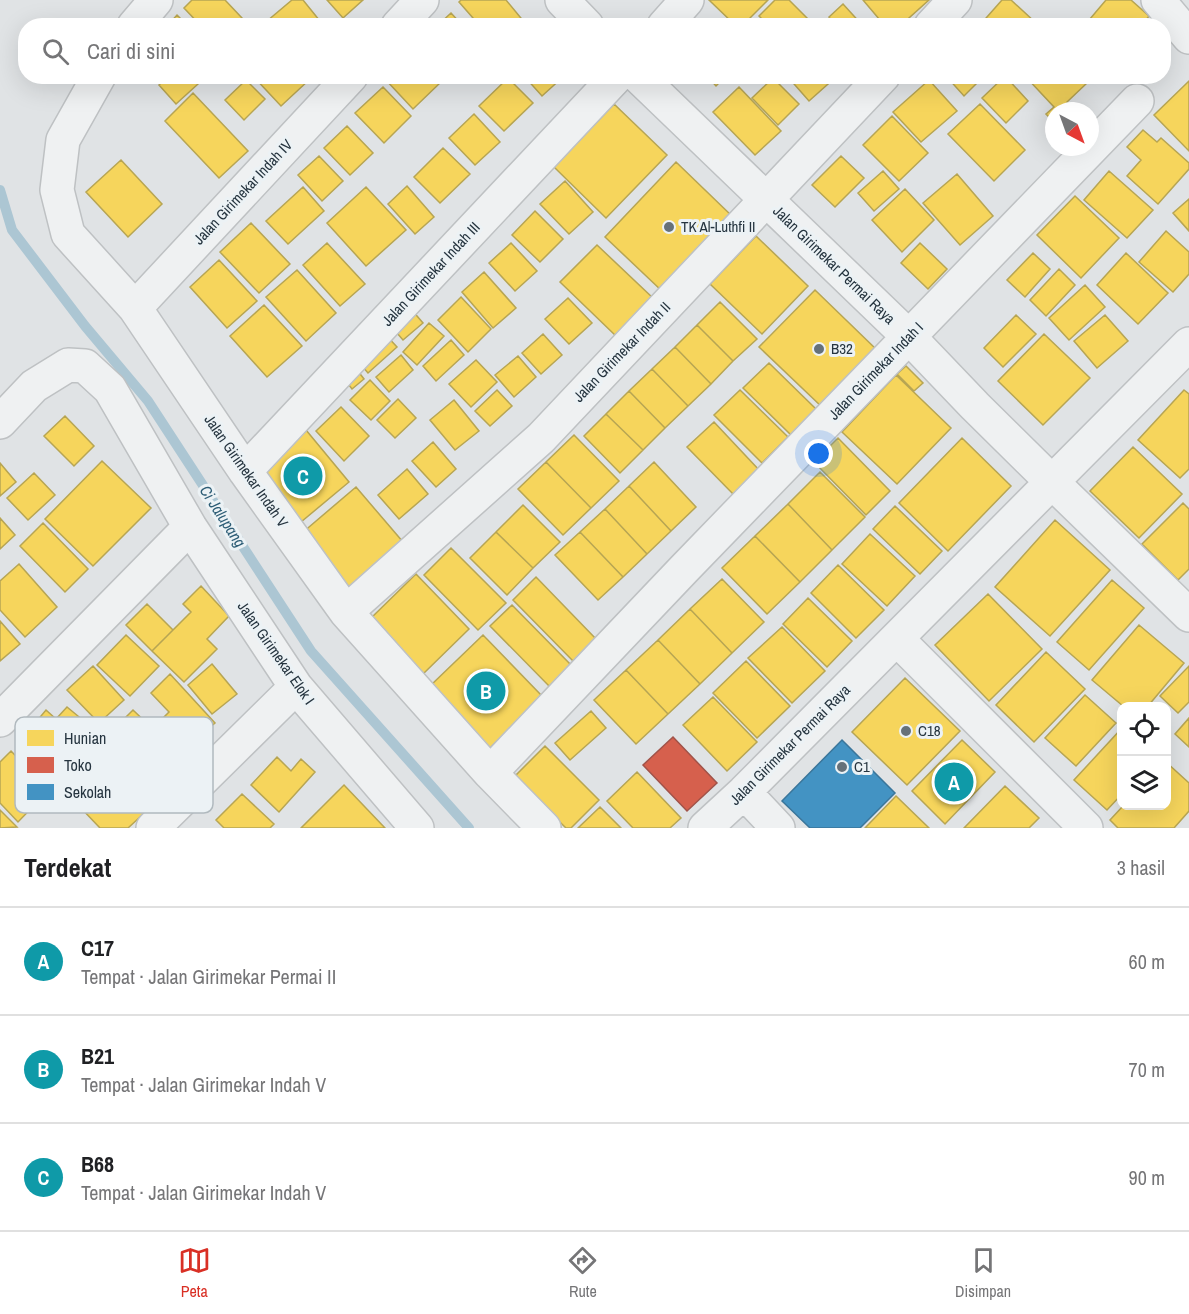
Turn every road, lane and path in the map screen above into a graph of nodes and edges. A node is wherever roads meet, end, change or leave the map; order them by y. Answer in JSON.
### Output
{"nodes":[{"id":1,"x":156,"y":0,"type":"edge"},
{"id":2,"x":422,"y":0,"type":"edge"},
{"id":3,"x":562,"y":0,"type":"edge"},
{"id":4,"x":687,"y":0,"type":"edge"},
{"id":5,"x":955,"y":0,"type":"edge"},
{"id":6,"x":1158,"y":0,"type":"edge"},
{"id":7,"x":141,"y":18,"type":"edge"},
{"id":8,"x":405,"y":18,"type":"edge"},
{"id":9,"x":579,"y":18,"type":"edge"},
{"id":10,"x":671,"y":18,"type":"edge"},
{"id":11,"x":938,"y":18,"type":"edge"},
{"id":12,"x":1189,"y":37,"type":"edge"},
{"id":13,"x":94,"y":84,"type":"edge"},
{"id":14,"x":344,"y":84,"type":"edge"},
{"id":15,"x":608,"y":84,"type":"edge"},
{"id":16,"x":646,"y":84,"type":"edge"},
{"id":17,"x":876,"y":84,"type":"edge"},
{"id":18,"x":1137,"y":101,"type":"dead end"},
{"id":19,"x":767,"y":200,"type":"junction"},
{"id":20,"x":135,"y":308,"type":"junction"},
{"id":21,"x":909,"y":337,"type":"junction"},
{"id":22,"x":1188,"y":347,"type":"edge"},
{"id":23,"x":0,"y":422,"type":"edge"},
{"id":24,"x":245,"y":471,"type":"junction"},
{"id":25,"x":1052,"y":482,"type":"junction"},
{"id":26,"x":190,"y":527,"type":"junction"},
{"id":27,"x":346,"y":612,"type":"junction"},
{"id":28,"x":1189,"y":615,"type":"edge"},
{"id":29,"x":897,"y":639,"type":"junction"},
{"id":30,"x":296,"y":687,"type":"junction"},
{"id":31,"x":0,"y":720,"type":"edge"},
{"id":32,"x":213,"y":769,"type":"edge"},
{"id":33,"x":490,"y":773,"type":"junction"},
{"id":34,"x":744,"y":792,"type":"junction"},
{"id":35,"x":168,"y":813,"type":"edge"},
{"id":36,"x":153,"y":828,"type":"edge"},
{"id":37,"x":417,"y":828,"type":"edge"},
{"id":38,"x":544,"y":828,"type":"edge"},
{"id":39,"x":705,"y":828,"type":"edge"},
{"id":40,"x":778,"y":828,"type":"edge"},
{"id":41,"x":1086,"y":828,"type":"edge"}],
"edges":[{"from":1,"to":7,"type":"street"},
{"from":2,"to":8,"type":"street"},
{"from":3,"to":9,"type":"street"},
{"from":4,"to":10,"type":"street"},
{"from":5,"to":11,"type":"street"},
{"from":6,"to":12,"type":"street"},
{"from":13,"to":20,"type":"street","name":"Jalan Girimekar Indah V"},
{"from":14,"to":20,"type":"street","name":"Jalan Girimekar Indah IV"},
{"from":15,"to":24,"type":"street","name":"Jalan Girimekar Indah III"},
{"from":16,"to":19,"type":"street","name":"Jalan Girimekar Permai Raya"},
{"from":17,"to":19,"type":"street","name":"Jalan Girimekar Indah II"},
{"from":18,"to":21,"type":"street","name":"Jalan Girimekar Indah I"},
{"from":19,"to":21,"type":"street","name":"Jalan Girimekar Permai Raya"},
{"from":19,"to":27,"type":"street","name":"Jalan Girimekar Indah II"},
{"from":20,"to":24,"type":"street","name":"Jalan Girimekar Indah V"},
{"from":21,"to":25,"type":"street","name":"Jalan Girimekar Permai Raya"},
{"from":21,"to":33,"type":"street","name":"Jalan Girimekar Indah I"},
{"from":22,"to":25,"type":"street","name":"Jalan Girimekar Permai Raya"},
{"from":23,"to":26,"type":"street","name":"Jalan Girimekar Elok I"},
{"from":24,"to":27,"type":"street","name":"Jalan Girimekar Indah V"},
{"from":25,"to":28,"type":"street"},
{"from":25,"to":29,"type":"street","name":"Jalan Girimekar Permai Raya"},
{"from":26,"to":30,"type":"street","name":"Jalan Girimekar Elok I"},
{"from":26,"to":31,"type":"street"},
{"from":27,"to":33,"type":"street","name":"Jalan Girimekar Indah V"},
{"from":29,"to":34,"type":"street","name":"Jalan Girimekar Permai Raya"},
{"from":29,"to":41,"type":"street"},
{"from":30,"to":32,"type":"street"},
{"from":30,"to":37,"type":"street","name":"Jalan Girimekar Elok I"},
{"from":33,"to":38,"type":"street","name":"Jalan Girimekar Indah V"},
{"from":34,"to":39,"type":"street","name":"Jalan Girimekar Permai Raya"},
{"from":34,"to":40,"type":"street"},
{"from":35,"to":36,"type":"street"}]}
